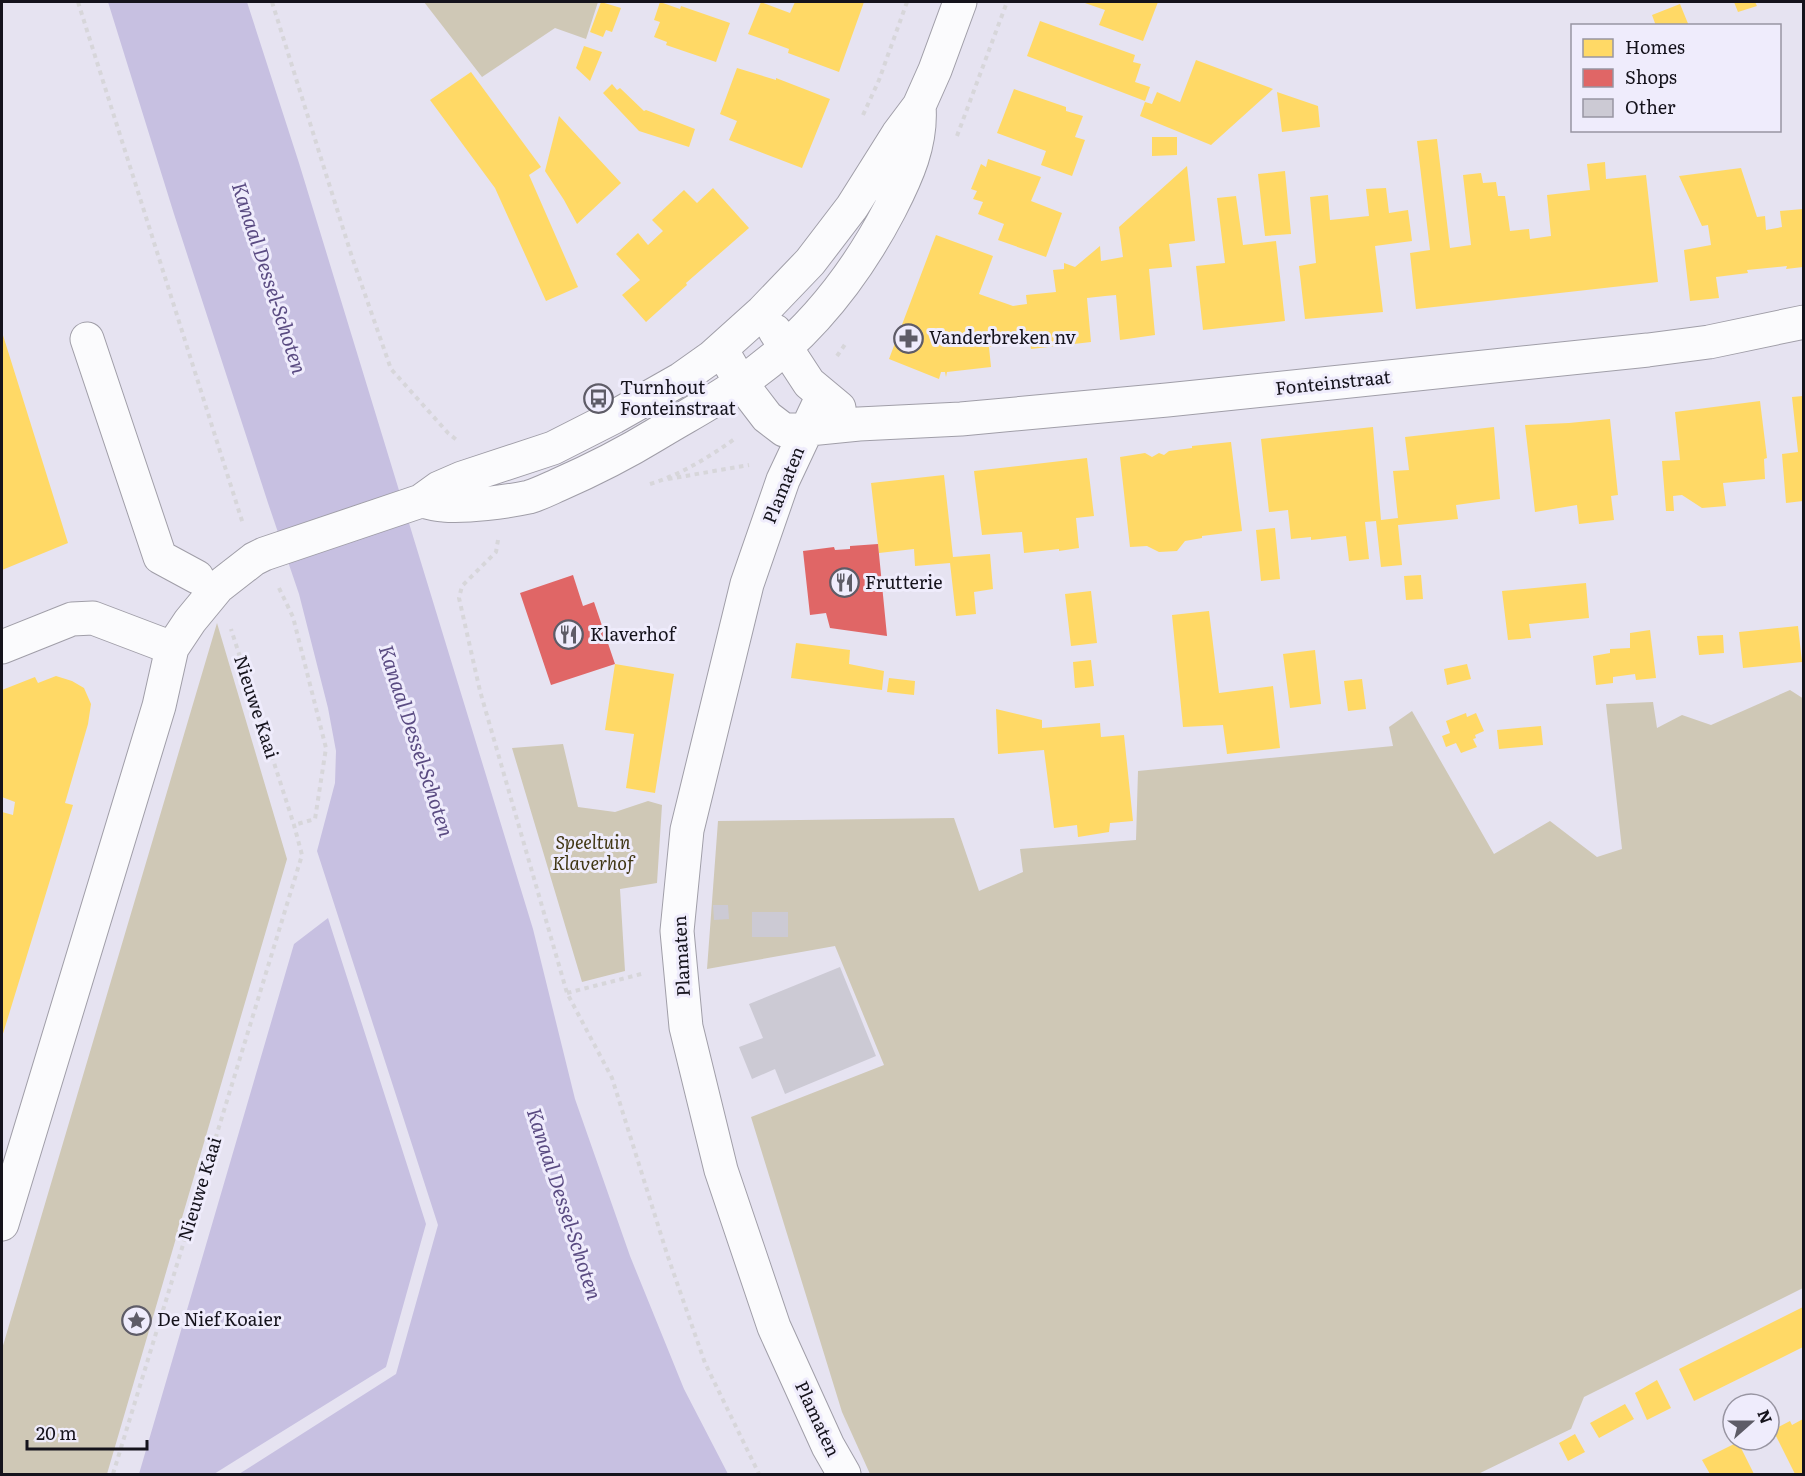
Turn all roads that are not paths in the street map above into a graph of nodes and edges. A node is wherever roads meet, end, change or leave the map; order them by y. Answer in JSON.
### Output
{"nodes":[{"id":1,"x":960,"y":2,"type":"edge"},
{"id":2,"x":919,"y":106,"type":"junction"},
{"id":3,"x":762,"y":312,"type":"junction"},
{"id":4,"x":1803,"y":322,"type":"edge"},
{"id":5,"x":87,"y":339,"type":"dead end"},
{"id":6,"x":786,"y":348,"type":"junction"},
{"id":7,"x":721,"y":349,"type":"junction"},
{"id":8,"x":741,"y":383,"type":"junction"},
{"id":9,"x":823,"y":395,"type":"junction"},
{"id":10,"x":859,"y":424,"type":"junction"},
{"id":11,"x":807,"y":430,"type":"junction"},
{"id":12,"x":414,"y":503,"type":"junction"},
{"id":13,"x":207,"y":582,"type":"junction"},
{"id":14,"x":2,"y":647,"type":"edge"},
{"id":15,"x":172,"y":648,"type":"junction"},
{"id":16,"x":2,"y":1224,"type":"edge"},
{"id":17,"x":844,"y":1474,"type":"edge"}],
"edges":[{"from":1,"to":2,"type":"street"},
{"from":2,"to":3,"type":"street"},
{"from":2,"to":6,"type":"street"},
{"from":3,"to":6,"type":"street"},
{"from":3,"to":7,"type":"street"},
{"from":4,"to":10,"type":"street","name":"Fonteinstraat"},
{"from":5,"to":13,"type":"street"},
{"from":6,"to":8,"type":"street"},
{"from":6,"to":9,"type":"street"},
{"from":7,"to":8,"type":"street","name":"Fonteinstraat"},
{"from":7,"to":12,"type":"street"},
{"from":8,"to":11,"type":"street","name":"Fonteinstraat"},
{"from":8,"to":12,"type":"street"},
{"from":9,"to":10,"type":"street"},
{"from":9,"to":11,"type":"street","name":"Plamaten"},
{"from":10,"to":11,"type":"street","name":"Fonteinstraat"},
{"from":11,"to":17,"type":"street","name":"Plamaten"},
{"from":12,"to":13,"type":"street"},
{"from":13,"to":15,"type":"street"},
{"from":14,"to":15,"type":"street"},
{"from":15,"to":16,"type":"street"}]}
